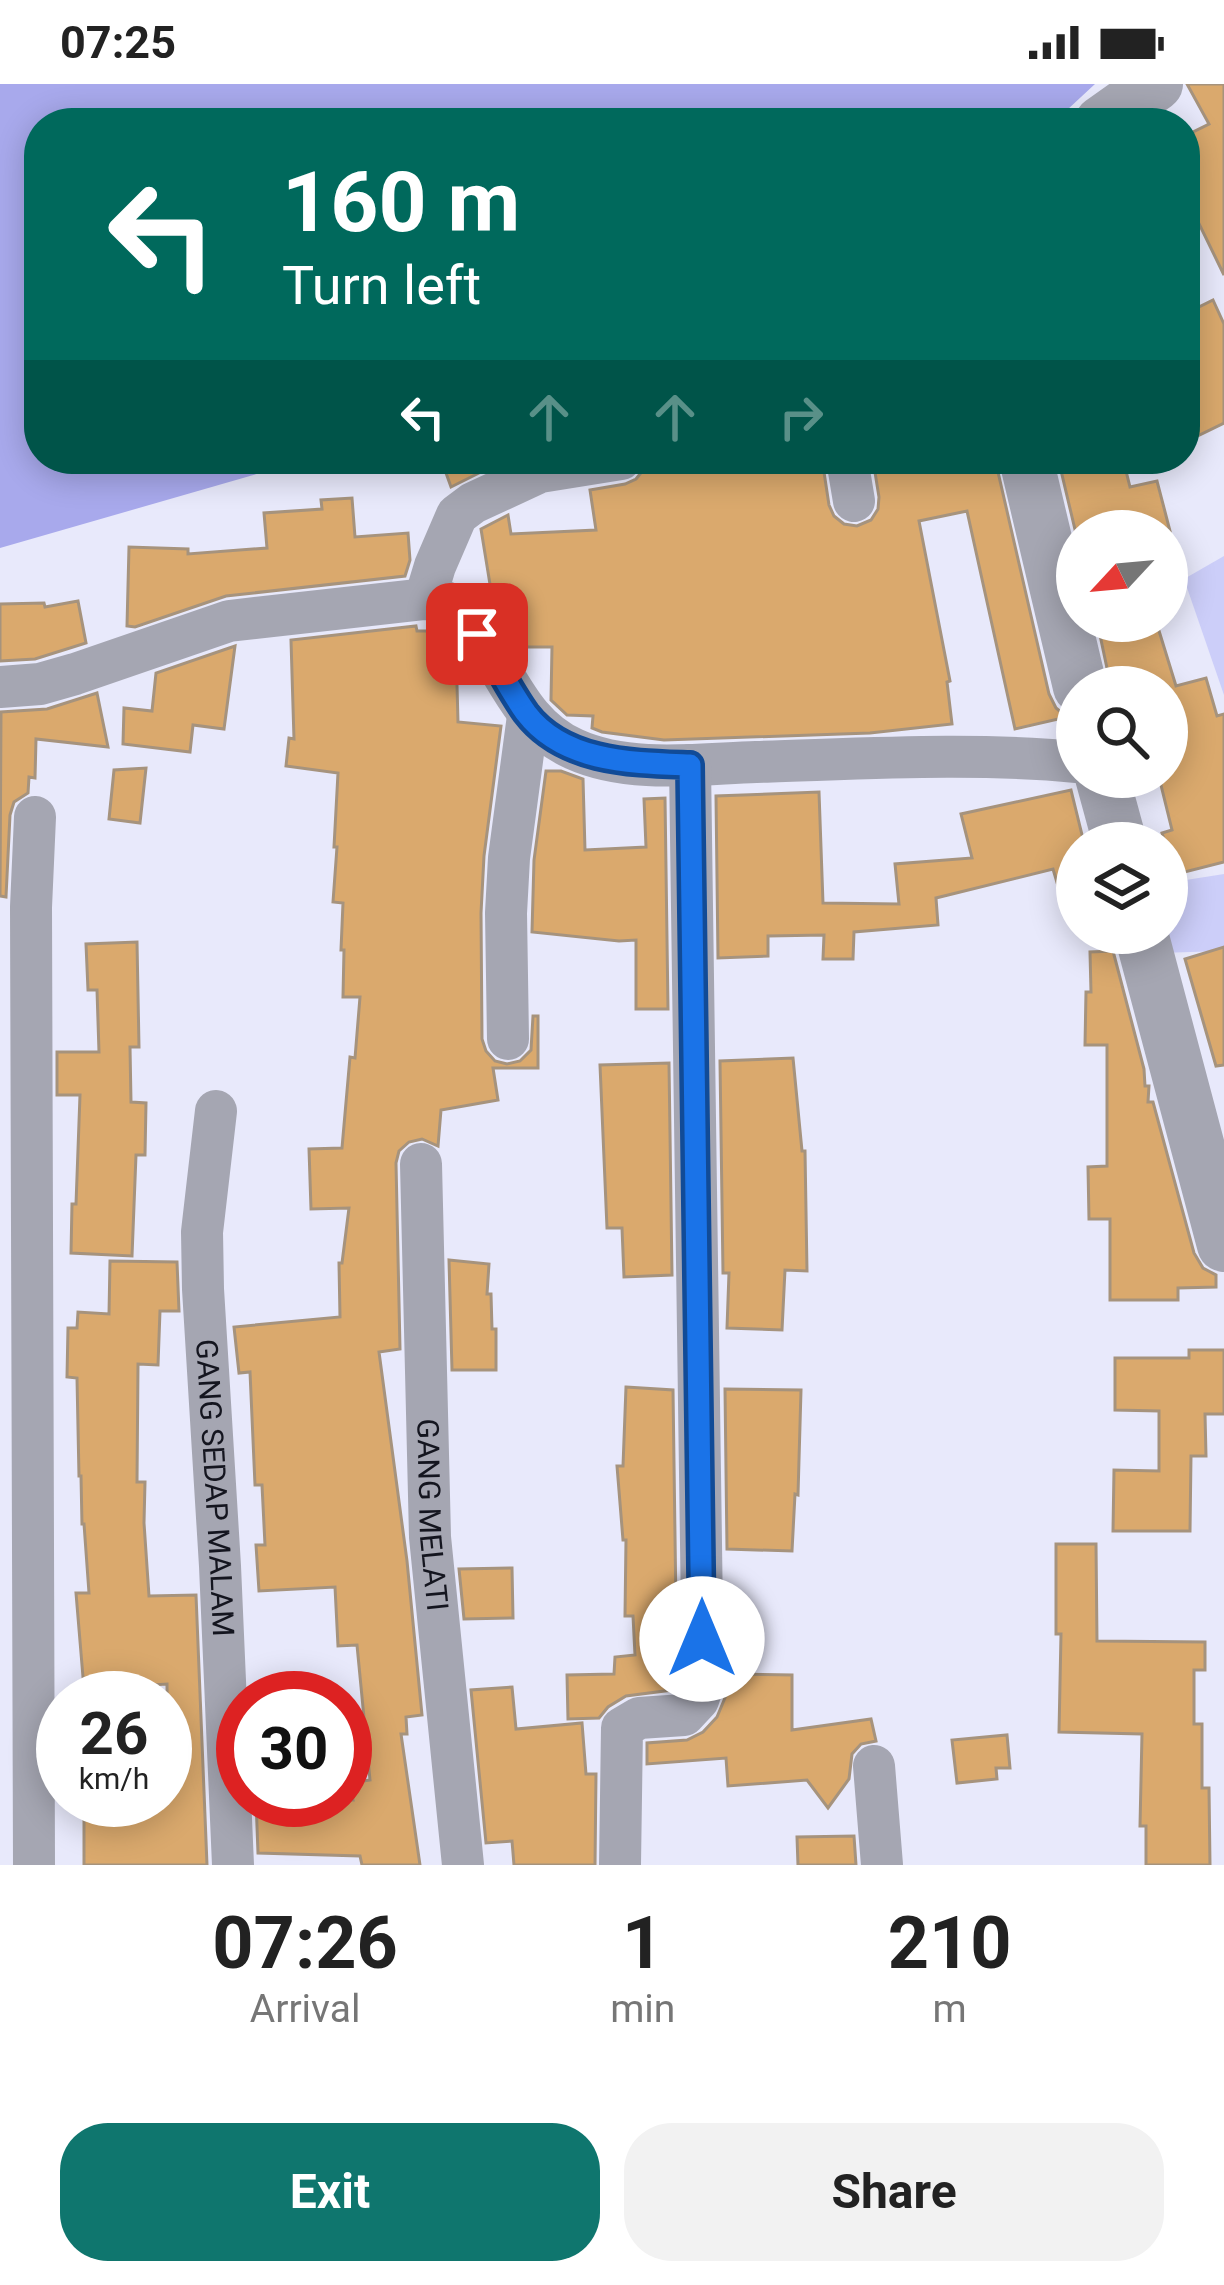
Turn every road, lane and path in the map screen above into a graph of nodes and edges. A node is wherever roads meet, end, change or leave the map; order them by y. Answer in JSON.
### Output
{"nodes":[{"id":1,"x":1156,"y":84,"type":"edge"},
{"id":2,"x":1122,"y":108,"type":"edge"},
{"id":3,"x":536,"y":474,"type":"edge"},
{"id":4,"x":850,"y":474,"type":"edge"},
{"id":5,"x":1030,"y":474,"type":"edge"},
{"id":6,"x":854,"y":501,"type":"dead end"},
{"id":7,"x":425,"y":598,"type":"junction"},
{"id":8,"x":1075,"y":666,"type":"edge"},
{"id":9,"x":0,"y":687,"type":"edge"},
{"id":10,"x":528,"y":716,"type":"junction"},
{"id":11,"x":1056,"y":760,"type":"edge"},
{"id":12,"x":690,"y":765,"type":"junction"},
{"id":13,"x":35,"y":817,"type":"dead end"},
{"id":14,"x":1147,"y":954,"type":"edge"},
{"id":15,"x":508,"y":1040,"type":"dead end"},
{"id":16,"x":215,"y":1111,"type":"dead end"},
{"id":17,"x":421,"y":1164,"type":"dead end"},
{"id":18,"x":1224,"y":1245,"type":"edge"},
{"id":19,"x":874,"y":1766,"type":"dead end"},
{"id":20,"x":34,"y":1865,"type":"edge"},
{"id":21,"x":233,"y":1865,"type":"edge"},
{"id":22,"x":463,"y":1865,"type":"edge"},
{"id":23,"x":620,"y":1865,"type":"edge"},
{"id":24,"x":882,"y":1865,"type":"edge"}],
"edges":[{"from":1,"to":2,"type":"street"},
{"from":3,"to":7,"type":"street"},
{"from":4,"to":6,"type":"street"},
{"from":5,"to":8,"type":"street"},
{"from":7,"to":9,"type":"street"},
{"from":7,"to":10,"type":"street"},
{"from":10,"to":12,"type":"street"},
{"from":10,"to":15,"type":"street"},
{"from":11,"to":12,"type":"street"},
{"from":12,"to":23,"type":"street"},
{"from":13,"to":20,"type":"street"},
{"from":14,"to":18,"type":"street"},
{"from":16,"to":21,"type":"street","name":"GANG SEDAP MALAM"},
{"from":17,"to":22,"type":"street","name":"GANG MELATI"},
{"from":19,"to":24,"type":"street"}]}
